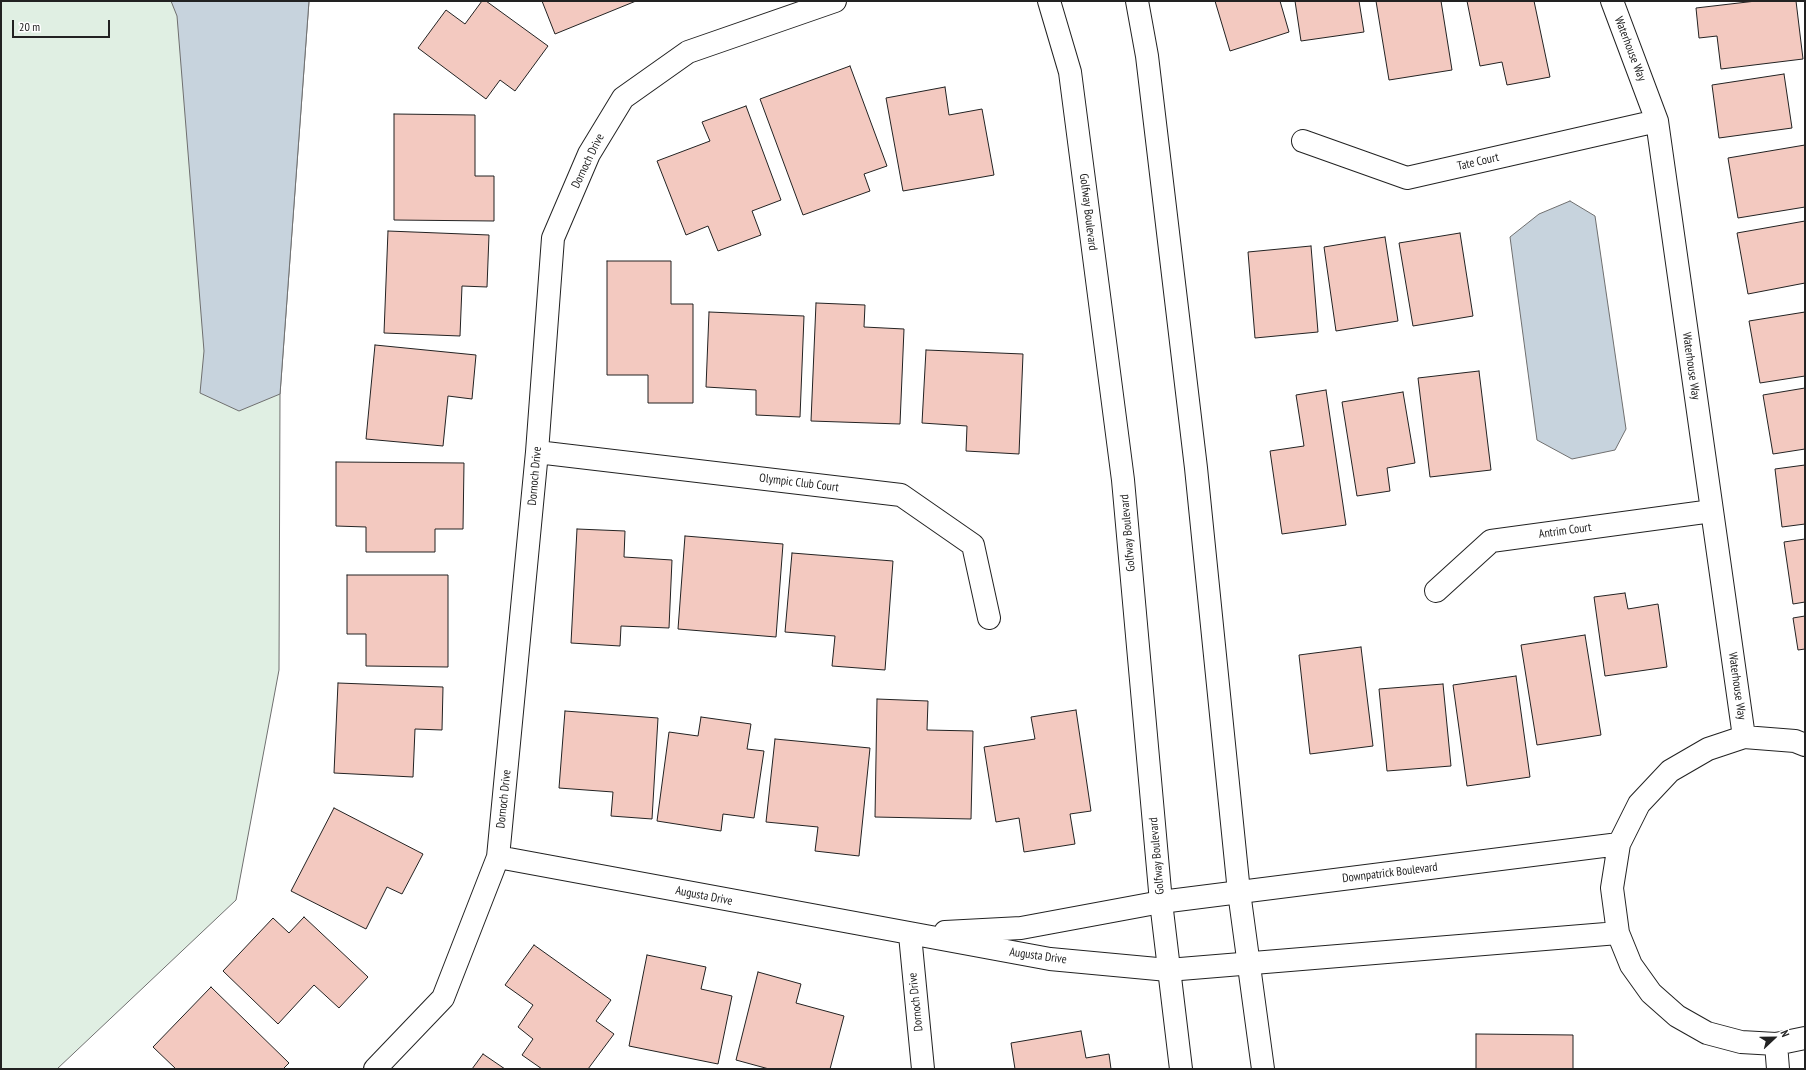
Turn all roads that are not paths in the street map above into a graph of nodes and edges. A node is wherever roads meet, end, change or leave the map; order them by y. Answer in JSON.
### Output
{"nodes":[{"id":1,"x":835,"y":1,"type":"edge"},
{"id":2,"x":1050,"y":1,"type":"edge"},
{"id":3,"x":1136,"y":1,"type":"edge"},
{"id":4,"x":1612,"y":1,"type":"edge"},
{"id":5,"x":1657,"y":121,"type":"junction"},
{"id":6,"x":1303,"y":141,"type":"dead end"},
{"id":7,"x":537,"y":452,"type":"junction"},
{"id":8,"x":1712,"y":511,"type":"junction"},
{"id":9,"x":1436,"y":591,"type":"dead end"},
{"id":10,"x":989,"y":618,"type":"dead end"},
{"id":11,"x":1744,"y":737,"type":"junction"},
{"id":12,"x":1805,"y":745,"type":"edge"},
{"id":13,"x":1619,"y":844,"type":"junction"},
{"id":14,"x":498,"y":858,"type":"junction"},
{"id":15,"x":1239,"y":892,"type":"junction"},
{"id":16,"x":1161,"y":902,"type":"junction"},
{"id":17,"x":1618,"y":933,"type":"junction"},
{"id":18,"x":910,"y":935,"type":"junction"},
{"id":19,"x":1250,"y":963,"type":"junction"},
{"id":20,"x":1168,"y":970,"type":"junction"},
{"id":21,"x":1805,"y":1038,"type":"edge"},
{"id":22,"x":1776,"y":1044,"type":"junction"},
{"id":23,"x":375,"y":1069,"type":"edge"},
{"id":24,"x":923,"y":1069,"type":"edge"},
{"id":25,"x":1181,"y":1069,"type":"edge"},
{"id":26,"x":1263,"y":1069,"type":"edge"},
{"id":27,"x":1778,"y":1069,"type":"edge"}],
"edges":[{"from":1,"to":7,"type":"street","name":"Dornoch Drive"},
{"from":2,"to":16,"type":"street","name":"Golfway Boulevard"},
{"from":3,"to":15,"type":"street"},
{"from":4,"to":5,"type":"street","name":"Waterhouse Way"},
{"from":5,"to":6,"type":"street","name":"Tate Court"},
{"from":5,"to":8,"type":"street","name":"Waterhouse Way"},
{"from":7,"to":10,"type":"street","name":"Olympic Club Court"},
{"from":7,"to":14,"type":"street","name":"Dornoch Drive"},
{"from":8,"to":9,"type":"street","name":"Antrim Court"},
{"from":8,"to":11,"type":"street","name":"Waterhouse Way"},
{"from":11,"to":12,"type":"street"},
{"from":11,"to":13,"type":"street"},
{"from":13,"to":15,"type":"street","name":"Downpatrick Boulevard"},
{"from":13,"to":17,"type":"street"},
{"from":14,"to":18,"type":"street","name":"Augusta Drive"},
{"from":14,"to":23,"type":"street","name":"Dornoch Drive"},
{"from":15,"to":16,"type":"street","name":"Downpatrick Boulevard"},
{"from":15,"to":19,"type":"street"},
{"from":16,"to":18,"type":"street","name":"Augusta Drive"},
{"from":16,"to":20,"type":"street","name":"Golfway Boulevard"},
{"from":17,"to":19,"type":"street"},
{"from":17,"to":22,"type":"street"},
{"from":18,"to":20,"type":"street","name":"Augusta Drive"},
{"from":18,"to":24,"type":"street","name":"Dornoch Drive"},
{"from":19,"to":20,"type":"street"},
{"from":19,"to":26,"type":"street"},
{"from":20,"to":25,"type":"street","name":"Golfway Boulevard"},
{"from":21,"to":22,"type":"street"},
{"from":22,"to":27,"type":"street"}]}
